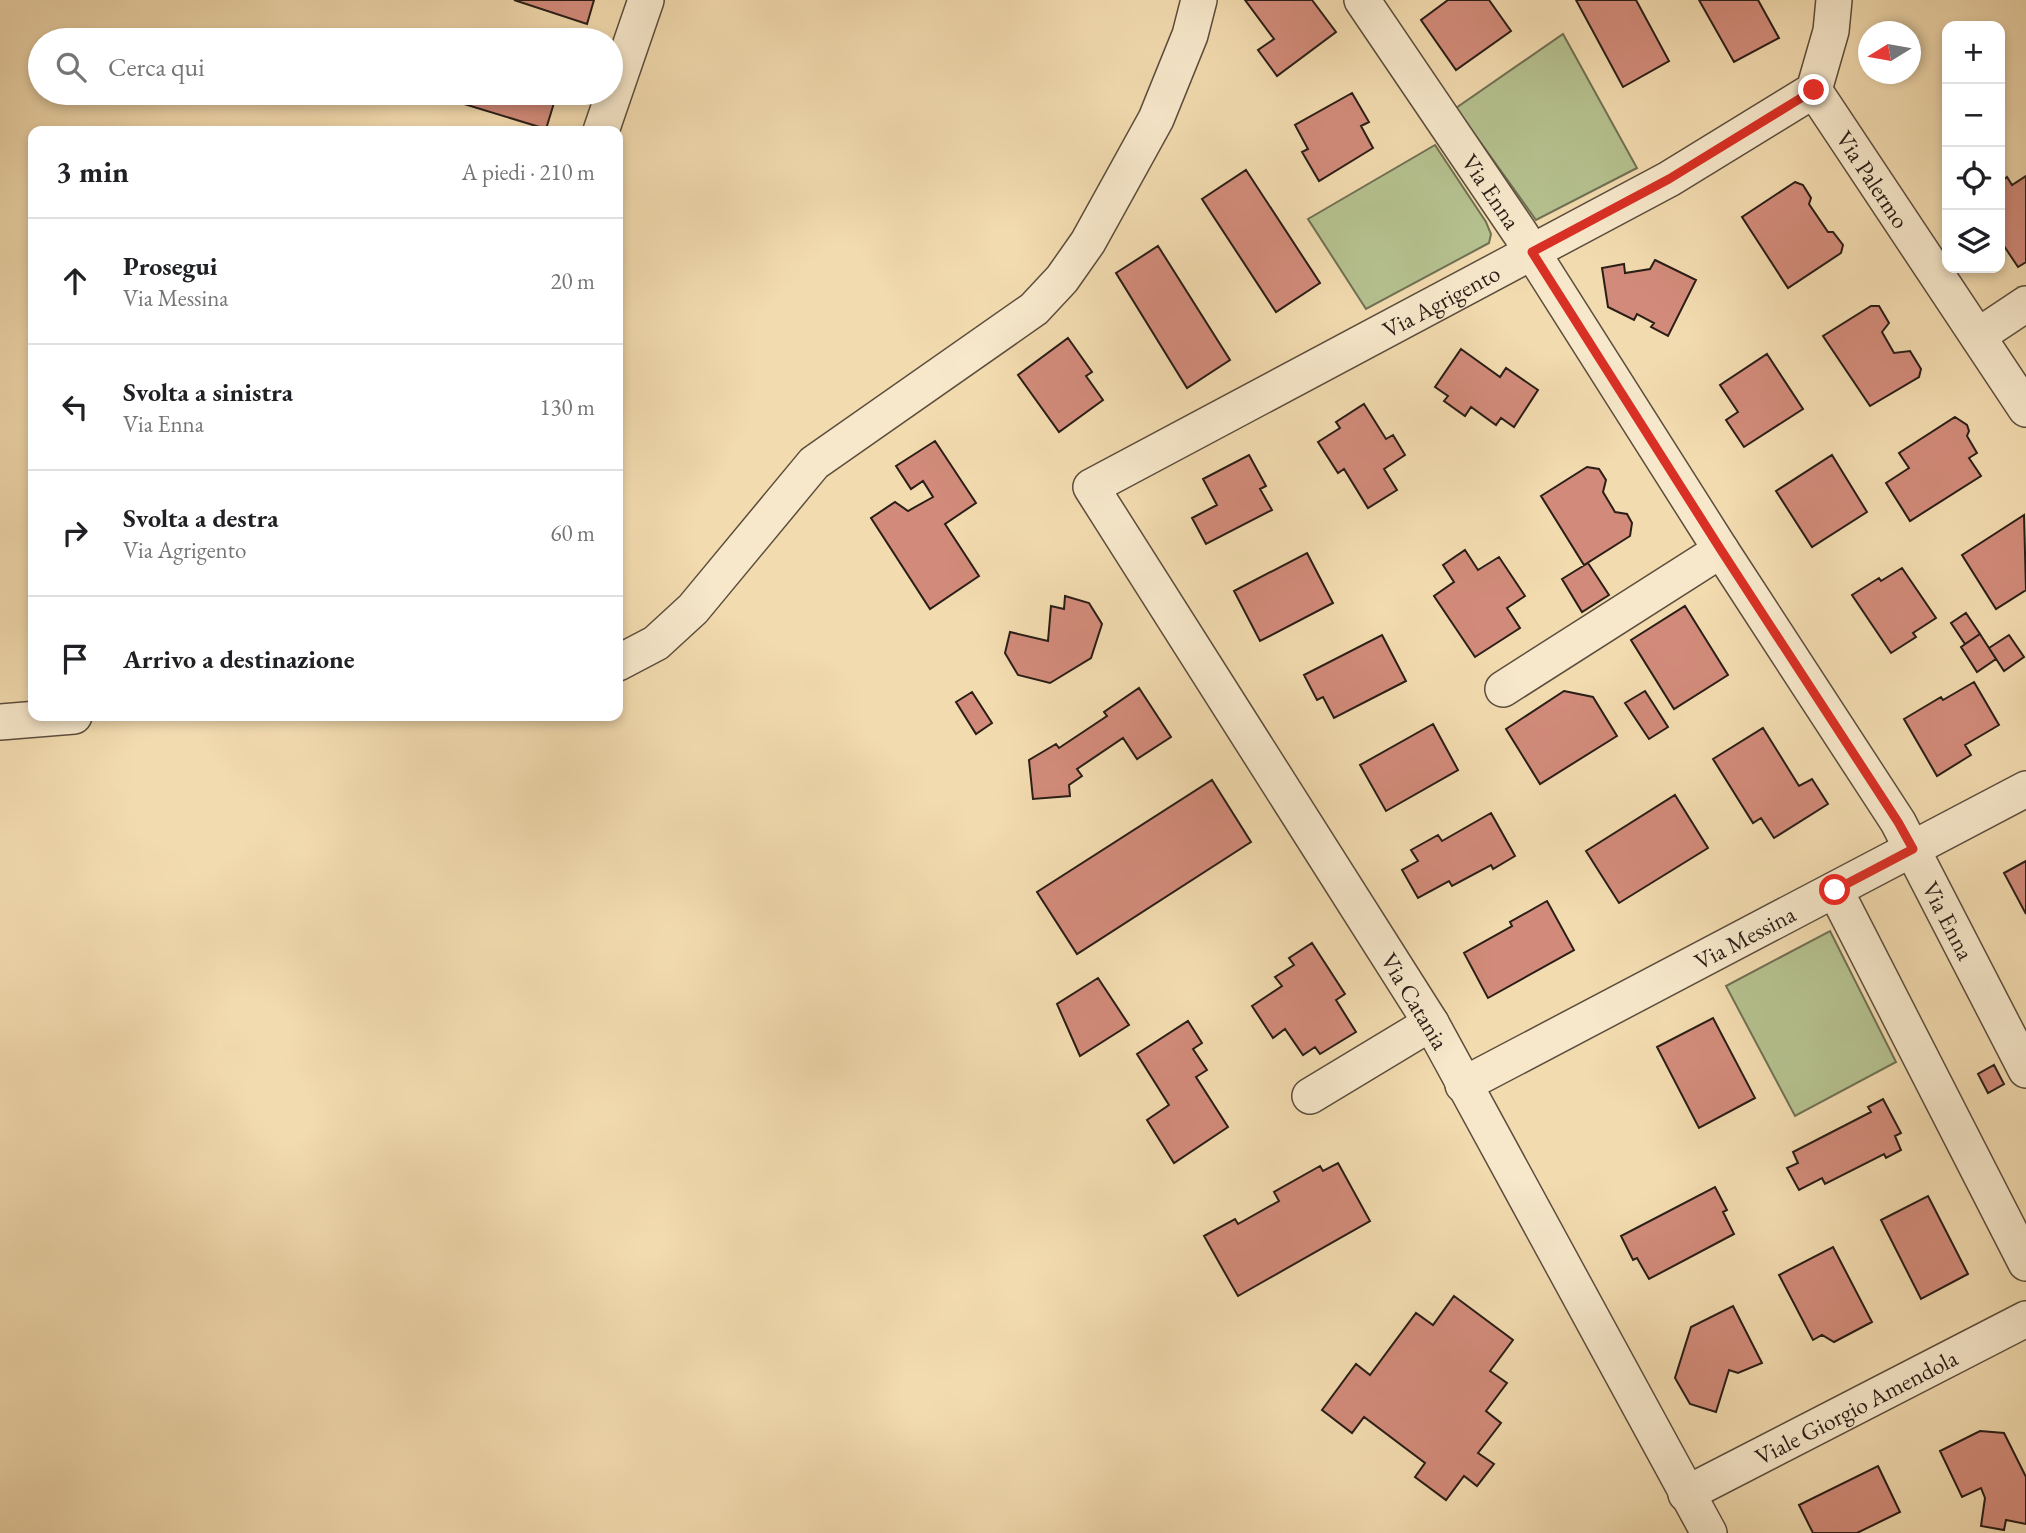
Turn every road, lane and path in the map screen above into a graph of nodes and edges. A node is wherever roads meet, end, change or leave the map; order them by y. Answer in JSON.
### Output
{"nodes":[{"id":1,"x":646,"y":0,"type":"edge"},
{"id":2,"x":1199,"y":0,"type":"edge"},
{"id":3,"x":1362,"y":0,"type":"edge"},
{"id":4,"x":1834,"y":0,"type":"edge"},
{"id":5,"x":623,"y":66,"type":"edge"},
{"id":6,"x":1814,"y":90,"type":"junction"},
{"id":7,"x":609,"y":105,"type":"edge"},
{"id":8,"x":602,"y":126,"type":"edge"},
{"id":9,"x":1532,"y":252,"type":"junction"},
{"id":10,"x":2026,"y":304,"type":"edge"},
{"id":11,"x":1978,"y":336,"type":"junction"},
{"id":12,"x":2026,"y":409,"type":"edge"},
{"id":13,"x":1091,"y":486,"type":"joint"},
{"id":14,"x":1721,"y":550,"type":"junction"},
{"id":15,"x":623,"y":660,"type":"edge"},
{"id":16,"x":1503,"y":689,"type":"dead end"},
{"id":17,"x":28,"y":720,"type":"edge"},
{"id":18,"x":0,"y":722,"type":"edge"},
{"id":19,"x":2026,"y":789,"type":"edge"},
{"id":20,"x":1913,"y":849,"type":"junction"},
{"id":21,"x":1835,"y":890,"type":"junction"},
{"id":22,"x":1431,"y":1023,"type":"junction"},
{"id":23,"x":2026,"y":1070,"type":"edge"},
{"id":24,"x":1463,"y":1085,"type":"junction"},
{"id":25,"x":1310,"y":1096,"type":"dead end"},
{"id":26,"x":2026,"y":1262,"type":"edge"},
{"id":27,"x":2026,"y":1319,"type":"edge"},
{"id":28,"x":1686,"y":1494,"type":"junction"},
{"id":29,"x":1709,"y":1533,"type":"edge"}],
"edges":[{"from":1,"to":5,"type":"street"},
{"from":2,"to":15,"type":"street"},
{"from":3,"to":9,"type":"street","name":"Via Enna"},
{"from":4,"to":6,"type":"street"},
{"from":6,"to":9,"type":"street","name":"Via Agrigento"},
{"from":6,"to":11,"type":"street","name":"Via Palermo"},
{"from":7,"to":8,"type":"street"},
{"from":9,"to":13,"type":"street","name":"Via Agrigento"},
{"from":9,"to":14,"type":"street","name":"Via Enna"},
{"from":10,"to":11,"type":"street"},
{"from":11,"to":12,"type":"street","name":"Via Palermo"},
{"from":13,"to":22,"type":"street","name":"Via Catania"},
{"from":14,"to":16,"type":"street"},
{"from":14,"to":20,"type":"street","name":"Via Enna"},
{"from":17,"to":18,"type":"street"},
{"from":19,"to":20,"type":"street","name":"Via Messina"},
{"from":20,"to":21,"type":"street","name":"Via Messina"},
{"from":20,"to":23,"type":"street","name":"Via Enna"},
{"from":21,"to":24,"type":"street","name":"Via Messina"},
{"from":21,"to":26,"type":"street"},
{"from":22,"to":24,"type":"street","name":"Via Catania"},
{"from":22,"to":25,"type":"street"},
{"from":24,"to":28,"type":"street","name":"Via Catania"},
{"from":27,"to":28,"type":"street","name":"Viale Giorgio Amendola"},
{"from":28,"to":29,"type":"street","name":"Via Catania"}]}
